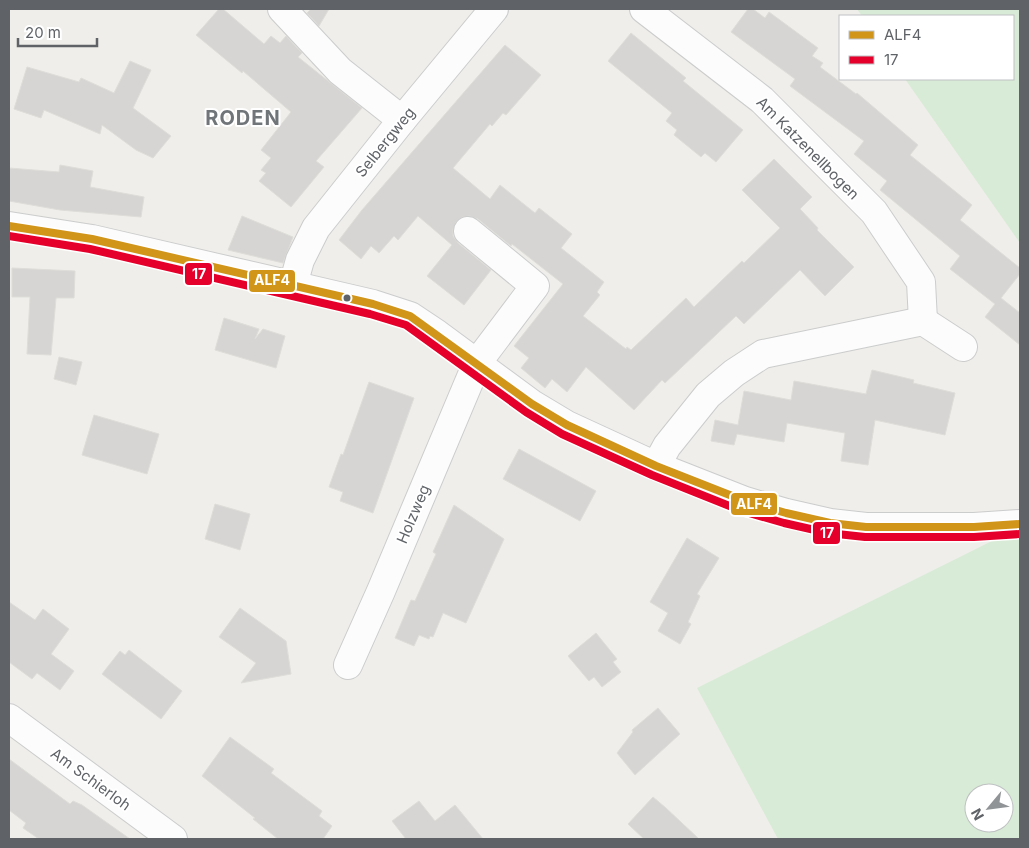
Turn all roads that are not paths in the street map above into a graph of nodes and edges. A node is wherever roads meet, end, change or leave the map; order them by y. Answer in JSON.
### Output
{"nodes":[{"id":1,"x":282,"y":9,"type":"edge"},
{"id":2,"x":494,"y":9,"type":"edge"},
{"id":3,"x":644,"y":9,"type":"edge"},
{"id":4,"x":402,"y":120,"type":"junction"},
{"id":5,"x":9,"y":226,"type":"edge"},
{"id":6,"x":468,"y":231,"type":"dead end"},
{"id":7,"x":293,"y":285,"type":"junction"},
{"id":8,"x":923,"y":321,"type":"junction"},
{"id":9,"x":964,"y":347,"type":"dead end"},
{"id":10,"x":477,"y":362,"type":"junction"},
{"id":11,"x":656,"y":466,"type":"junction"},
{"id":12,"x":1020,"y":524,"type":"edge"},
{"id":13,"x":348,"y":665,"type":"dead end"},
{"id":14,"x":9,"y":718,"type":"edge"},
{"id":15,"x":173,"y":839,"type":"edge"}],
"edges":[{"from":1,"to":4,"type":"street"},
{"from":2,"to":4,"type":"street","name":"Selbergweg"},
{"from":3,"to":8,"type":"street","name":"Am Katzenellbogen"},
{"from":4,"to":7,"type":"street","name":"Selbergweg"},
{"from":5,"to":7,"type":"street"},
{"from":6,"to":10,"type":"street","name":"Holzweg"},
{"from":7,"to":10,"type":"street"},
{"from":8,"to":9,"type":"street"},
{"from":8,"to":11,"type":"street"},
{"from":10,"to":11,"type":"street"},
{"from":10,"to":13,"type":"street","name":"Holzweg"},
{"from":11,"to":12,"type":"street"},
{"from":14,"to":15,"type":"street","name":"Am Schierloh"}]}
